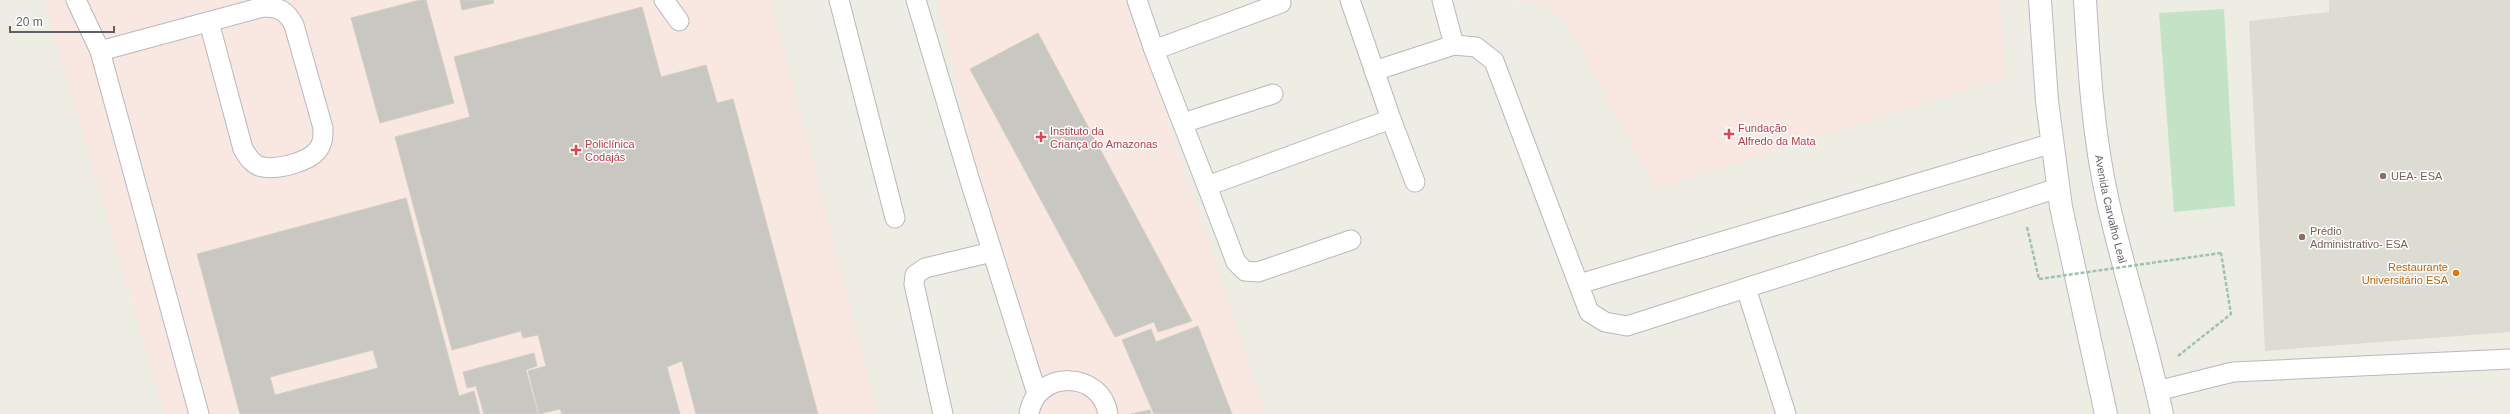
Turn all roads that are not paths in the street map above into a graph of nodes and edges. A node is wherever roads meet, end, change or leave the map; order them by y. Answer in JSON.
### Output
{"nodes":[{"id":1,"x":76,"y":0,"type":"edge"},
{"id":2,"x":664,"y":0,"type":"edge"},
{"id":3,"x":839,"y":0,"type":"edge"},
{"id":4,"x":916,"y":0,"type":"edge"},
{"id":5,"x":1138,"y":0,"type":"edge"},
{"id":6,"x":1350,"y":0,"type":"edge"},
{"id":7,"x":1442,"y":0,"type":"edge"},
{"id":8,"x":2040,"y":0,"type":"edge"},
{"id":9,"x":2085,"y":0,"type":"edge"},
{"id":10,"x":1282,"y":3,"type":"dead end"},
{"id":11,"x":679,"y":21,"type":"dead end"},
{"id":12,"x":208,"y":22,"type":"junction"},
{"id":13,"x":1454,"y":45,"type":"junction"},
{"id":14,"x":1154,"y":50,"type":"junction"},
{"id":15,"x":100,"y":51,"type":"junction"},
{"id":16,"x":1374,"y":71,"type":"junction"},
{"id":17,"x":1273,"y":94,"type":"dead end"},
{"id":18,"x":1391,"y":119,"type":"junction"},
{"id":19,"x":1183,"y":123,"type":"junction"},
{"id":20,"x":2052,"y":143,"type":"junction"},
{"id":21,"x":1415,"y":182,"type":"dead end"},
{"id":22,"x":1207,"y":186,"type":"junction"},
{"id":23,"x":2058,"y":188,"type":"junction"},
{"id":24,"x":895,"y":218,"type":"dead end"},
{"id":25,"x":1352,"y":240,"type":"dead end"},
{"id":26,"x":992,"y":252,"type":"junction"},
{"id":27,"x":1579,"y":284,"type":"junction"},
{"id":28,"x":1746,"y":288,"type":"junction"},
{"id":29,"x":2510,"y":359,"type":"edge"},
{"id":30,"x":2156,"y":382,"type":"junction"},
{"id":31,"x":1037,"y":394,"type":"junction"},
{"id":32,"x":199,"y":414,"type":"edge"},
{"id":33,"x":943,"y":414,"type":"edge"},
{"id":34,"x":1029,"y":414,"type":"edge"},
{"id":35,"x":1108,"y":414,"type":"edge"},
{"id":36,"x":1786,"y":414,"type":"edge"},
{"id":37,"x":2106,"y":414,"type":"edge"},
{"id":38,"x":2162,"y":414,"type":"edge"}],
"edges":[{"from":1,"to":15,"type":"lane"},
{"from":2,"to":11,"type":"lane"},
{"from":3,"to":24,"type":"lane"},
{"from":4,"to":26,"type":"lane"},
{"from":5,"to":14,"type":"lane"},
{"from":6,"to":16,"type":"lane"},
{"from":7,"to":13,"type":"lane"},
{"from":8,"to":20,"type":"street"},
{"from":9,"to":30,"type":"street","name":"Avenida Carvalho Leal"},
{"from":10,"to":14,"type":"lane"},
{"from":12,"to":12,"type":"lane"},
{"from":12,"to":15,"type":"lane"},
{"from":13,"to":16,"type":"lane"},
{"from":13,"to":27,"type":"lane"},
{"from":14,"to":19,"type":"lane"},
{"from":15,"to":32,"type":"lane"},
{"from":16,"to":18,"type":"lane"},
{"from":17,"to":19,"type":"lane"},
{"from":18,"to":21,"type":"lane"},
{"from":18,"to":22,"type":"lane"},
{"from":19,"to":22,"type":"lane"},
{"from":20,"to":23,"type":"street"},
{"from":20,"to":27,"type":"lane"},
{"from":22,"to":25,"type":"lane"},
{"from":23,"to":28,"type":"lane"},
{"from":23,"to":37,"type":"street"},
{"from":26,"to":31,"type":"lane"},
{"from":26,"to":33,"type":"lane"},
{"from":27,"to":28,"type":"lane"},
{"from":28,"to":36,"type":"lane"},
{"from":29,"to":30,"type":"lane"},
{"from":30,"to":38,"type":"street","name":"Avenida Carvalho Leal"},
{"from":31,"to":34,"type":"lane"},
{"from":31,"to":35,"type":"lane"}]}
